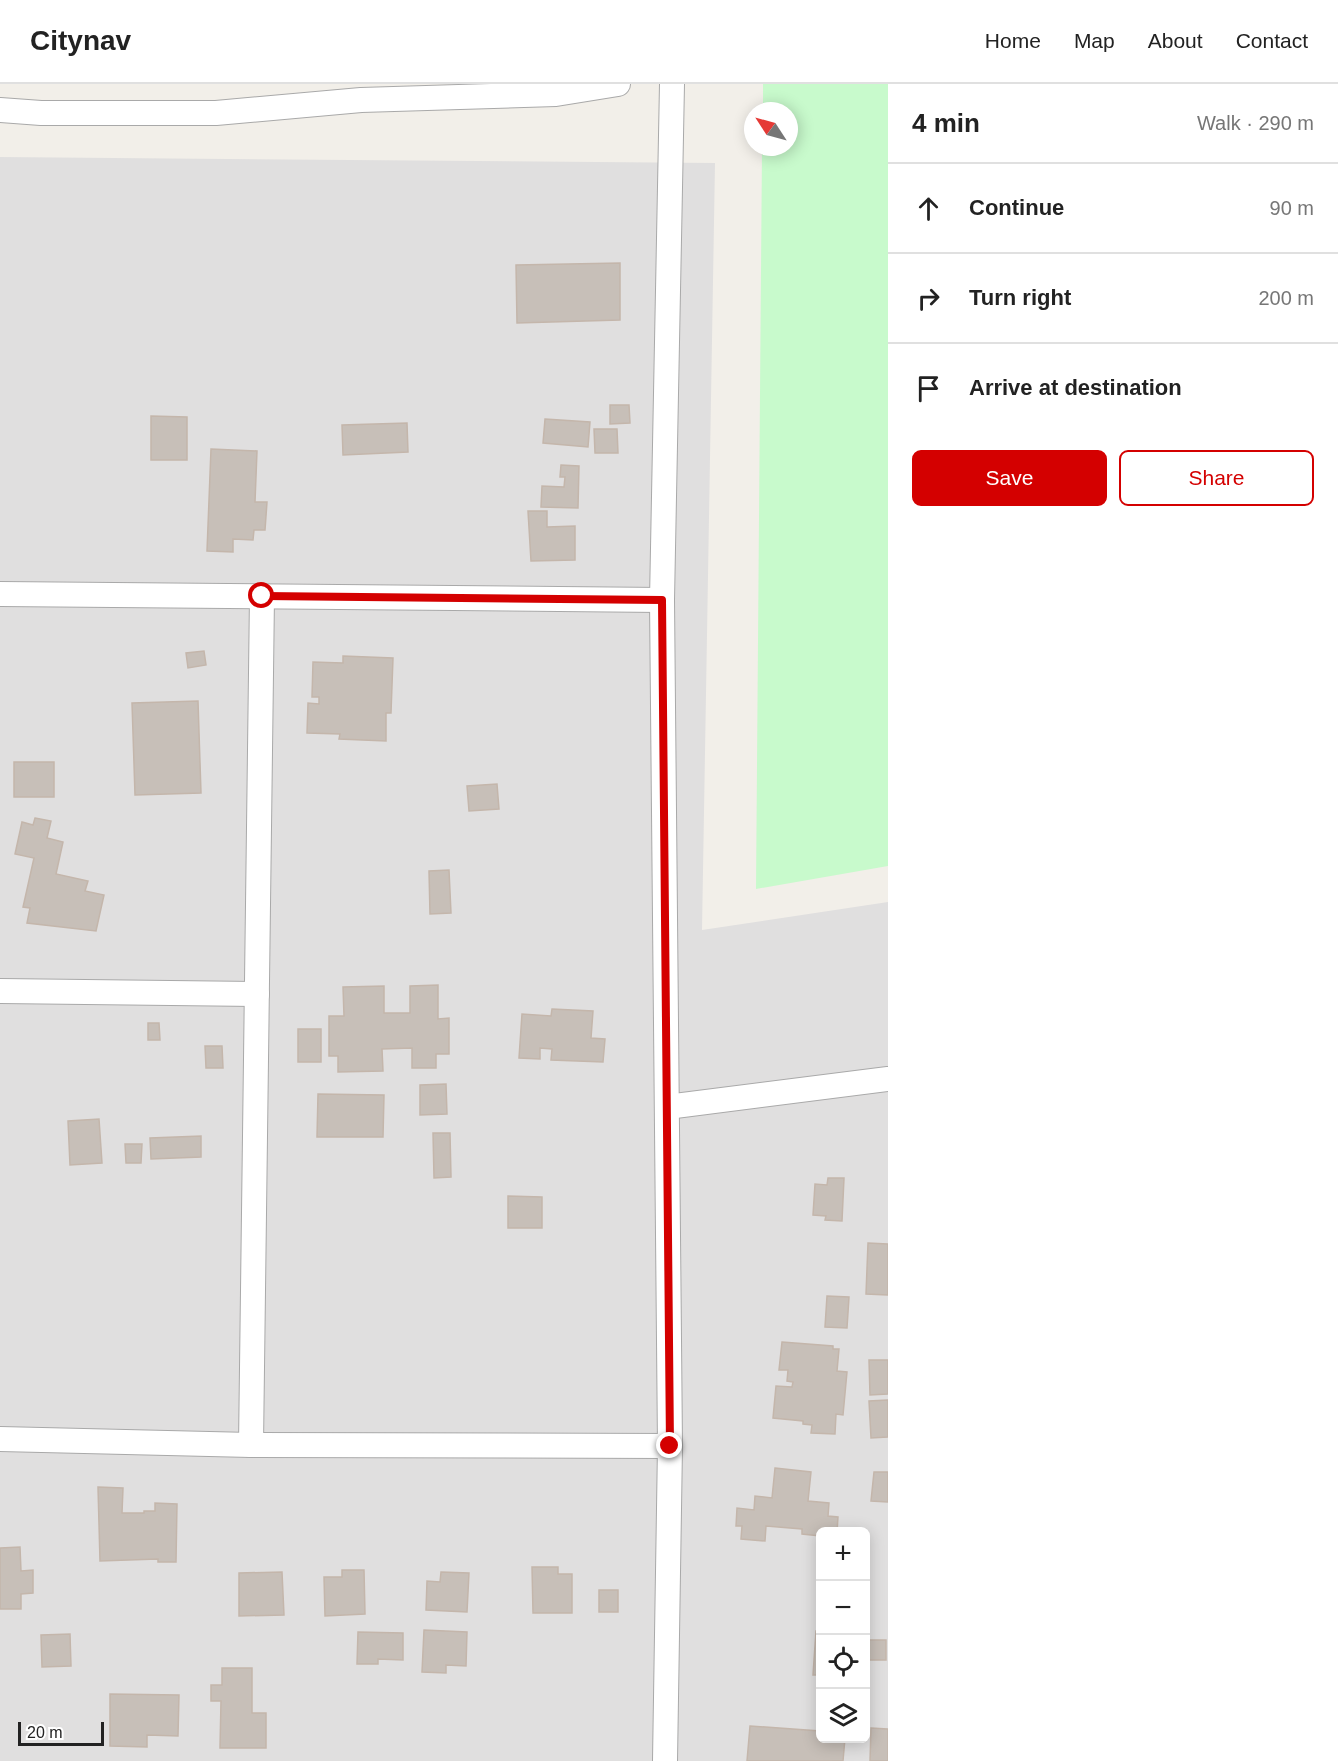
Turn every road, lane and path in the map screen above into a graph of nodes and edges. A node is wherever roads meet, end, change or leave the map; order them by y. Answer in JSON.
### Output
{"nodes":[{"id":1,"x":618,"y":84,"type":"edge"},
{"id":2,"x":672,"y":84,"type":"edge"},
{"id":3,"x":0,"y":110,"type":"edge"},
{"id":4,"x":0,"y":594,"type":"edge"},
{"id":5,"x":262,"y":596,"type":"junction"},
{"id":6,"x":662,"y":600,"type":"junction"},
{"id":7,"x":0,"y":991,"type":"edge"},
{"id":8,"x":256,"y":994,"type":"junction"},
{"id":9,"x":888,"y":1079,"type":"edge"},
{"id":10,"x":667,"y":1107,"type":"junction"},
{"id":11,"x":0,"y":1439,"type":"edge"},
{"id":12,"x":251,"y":1445,"type":"junction"},
{"id":13,"x":670,"y":1446,"type":"junction"},
{"id":14,"x":665,"y":1761,"type":"edge"}],
"edges":[{"from":1,"to":3,"type":"street"},
{"from":2,"to":6,"type":"street"},
{"from":4,"to":5,"type":"street"},
{"from":5,"to":6,"type":"street"},
{"from":5,"to":8,"type":"street"},
{"from":6,"to":10,"type":"street"},
{"from":7,"to":8,"type":"street"},
{"from":8,"to":12,"type":"street"},
{"from":9,"to":10,"type":"street"},
{"from":10,"to":13,"type":"street"},
{"from":11,"to":12,"type":"street"},
{"from":12,"to":13,"type":"street"},
{"from":13,"to":14,"type":"street"}]}
